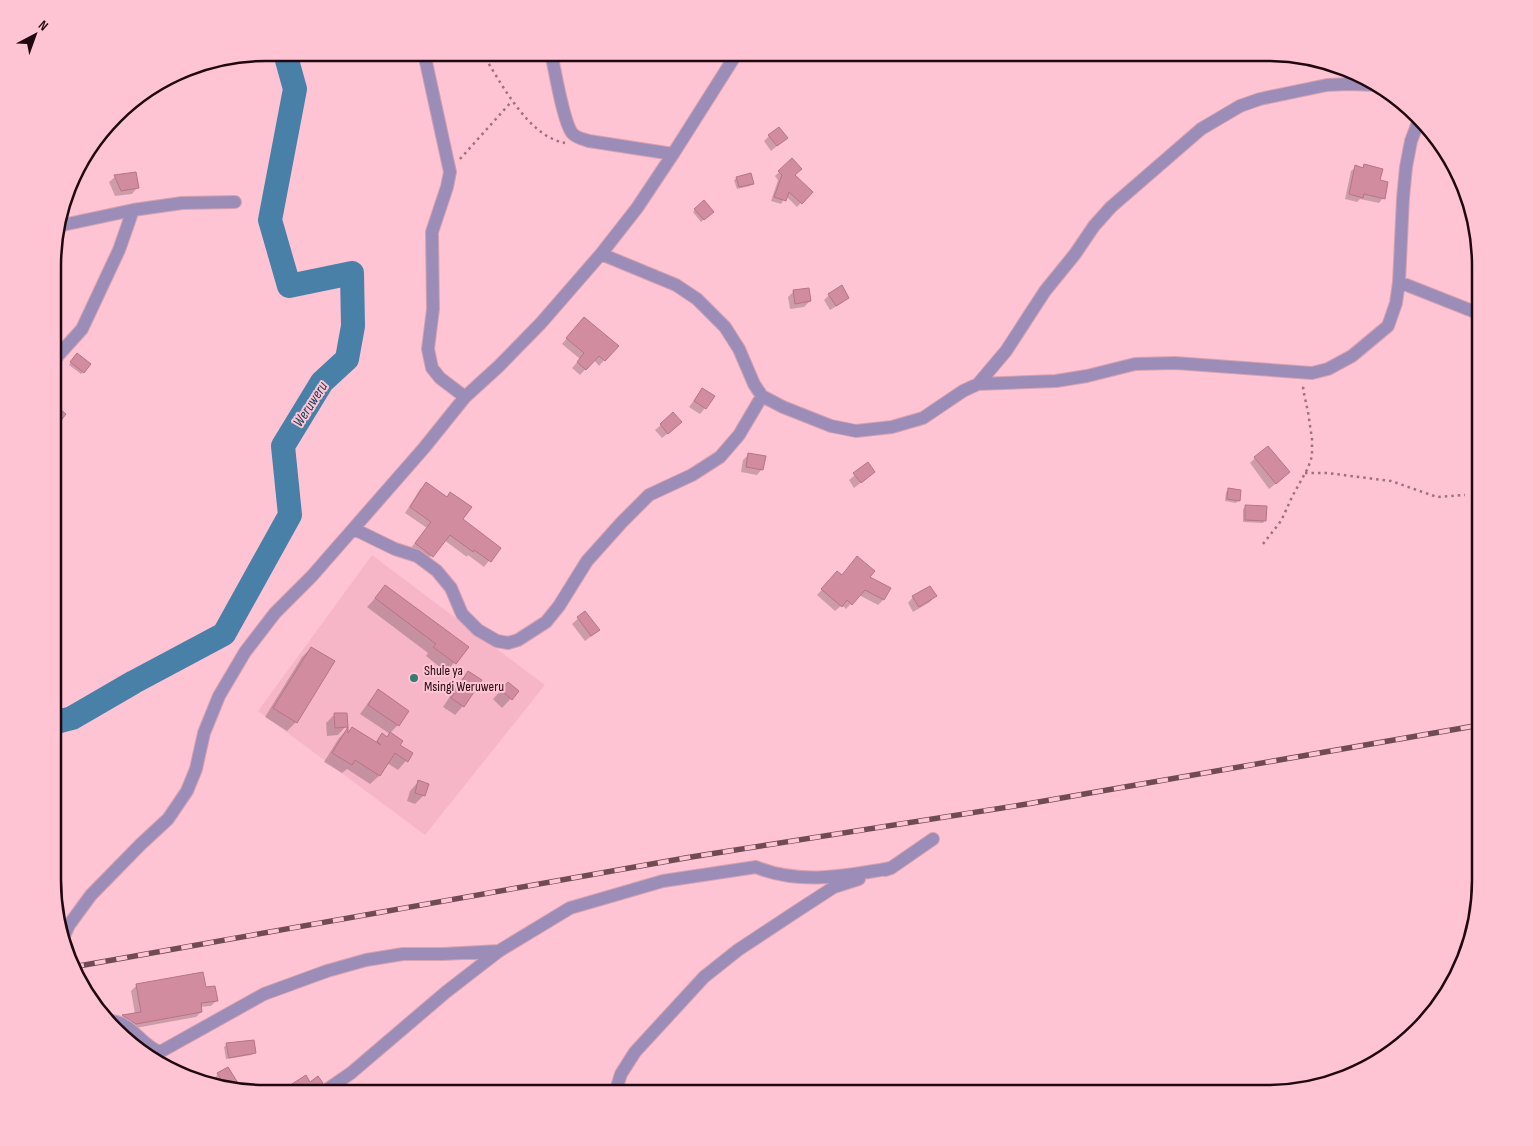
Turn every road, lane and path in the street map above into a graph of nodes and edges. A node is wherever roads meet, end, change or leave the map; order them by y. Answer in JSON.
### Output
{"nodes":[{"id":1,"x":426,"y":61,"type":"edge"},
{"id":2,"x":487,"y":61,"type":"edge"},
{"id":3,"x":553,"y":61,"type":"edge"},
{"id":4,"x":732,"y":61,"type":"edge"},
{"id":5,"x":1362,"y":84,"type":"edge"},
{"id":6,"x":512,"y":101,"type":"junction"},
{"id":7,"x":1417,"y":126,"type":"edge"},
{"id":8,"x":589,"y":141,"type":"junction"},
{"id":9,"x":673,"y":154,"type":"junction"},
{"id":10,"x":450,"y":172,"type":"junction"},
{"id":11,"x":235,"y":202,"type":"dead end"},
{"id":12,"x":133,"y":210,"type":"junction"},
{"id":13,"x":65,"y":224,"type":"edge"},
{"id":14,"x":601,"y":254,"type":"junction"},
{"id":15,"x":1399,"y":282,"type":"junction"},
{"id":16,"x":1472,"y":311,"type":"edge"},
{"id":17,"x":61,"y":352,"type":"edge"},
{"id":18,"x":1312,"y":373,"type":"junction"},
{"id":19,"x":978,"y":384,"type":"junction"},
{"id":20,"x":762,"y":396,"type":"junction"},
{"id":21,"x":464,"y":397,"type":"junction"},
{"id":22,"x":1305,"y":473,"type":"junction"},
{"id":23,"x":1465,"y":496,"type":"dead end"},
{"id":24,"x":354,"y":529,"type":"junction"},
{"id":25,"x":1263,"y":544,"type":"dead end"},
{"id":26,"x":933,"y":839,"type":"dead end"},
{"id":27,"x":891,"y":868,"type":"junction"},
{"id":28,"x":67,"y":929,"type":"edge"},
{"id":29,"x":499,"y":951,"type":"junction"},
{"id":30,"x":119,"y":1022,"type":"edge"},
{"id":31,"x":333,"y":1085,"type":"edge"},
{"id":32,"x":618,"y":1085,"type":"edge"}],
"edges":[{"from":1,"to":10,"type":"street"},
{"from":2,"to":6,"type":"path"},
{"from":3,"to":8,"type":"street"},
{"from":4,"to":9,"type":"street"},
{"from":5,"to":19,"type":"street"},
{"from":6,"to":8,"type":"path"},
{"from":6,"to":10,"type":"path"},
{"from":7,"to":15,"type":"street"},
{"from":8,"to":9,"type":"street"},
{"from":9,"to":14,"type":"street"},
{"from":10,"to":21,"type":"street"},
{"from":11,"to":12,"type":"street"},
{"from":12,"to":13,"type":"street"},
{"from":12,"to":17,"type":"street"},
{"from":14,"to":20,"type":"street"},
{"from":14,"to":21,"type":"street"},
{"from":15,"to":16,"type":"street"},
{"from":15,"to":18,"type":"street"},
{"from":18,"to":19,"type":"street"},
{"from":18,"to":22,"type":"path"},
{"from":19,"to":20,"type":"street"},
{"from":20,"to":24,"type":"street"},
{"from":21,"to":24,"type":"street"},
{"from":22,"to":23,"type":"path"},
{"from":22,"to":25,"type":"path"},
{"from":24,"to":28,"type":"street"},
{"from":26,"to":27,"type":"street"},
{"from":27,"to":29,"type":"street"},
{"from":27,"to":32,"type":"street"},
{"from":29,"to":30,"type":"street"},
{"from":29,"to":31,"type":"street"}]}
